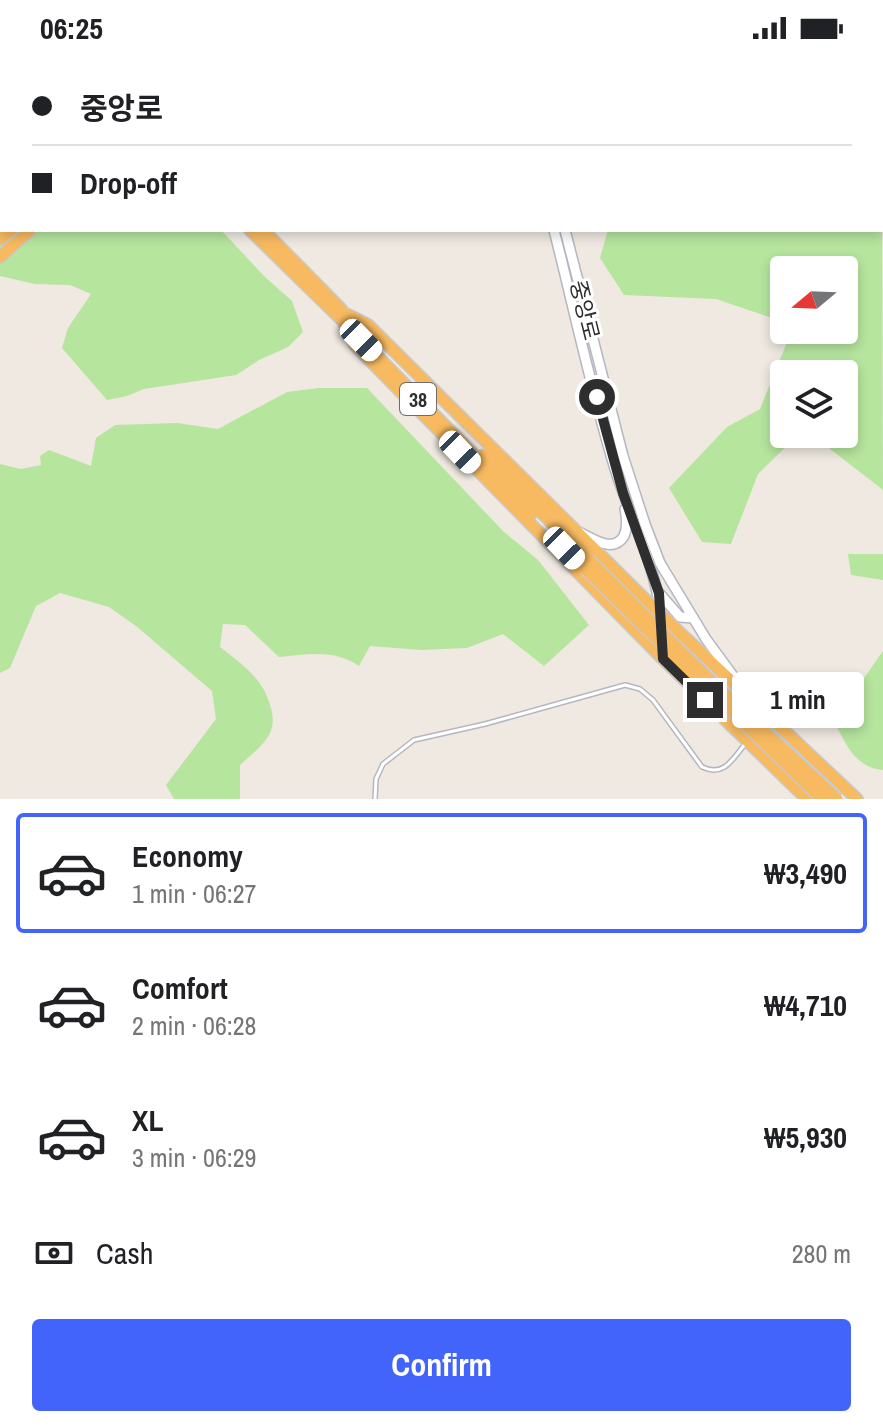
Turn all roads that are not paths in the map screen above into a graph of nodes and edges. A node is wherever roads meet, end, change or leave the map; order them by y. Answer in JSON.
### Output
{"nodes":[{"id":1,"x":28,"y":232,"type":"edge"},
{"id":2,"x":252,"y":232,"type":"edge"},
{"id":3,"x":265,"y":232,"type":"edge"},
{"id":4,"x":555,"y":232,"type":"edge"},
{"id":5,"x":566,"y":232,"type":"edge"},
{"id":6,"x":0,"y":257,"type":"edge"},
{"id":7,"x":345,"y":318,"type":"junction"},
{"id":8,"x":615,"y":467,"type":"junction"},
{"id":9,"x":578,"y":532,"type":"junction"},
{"id":10,"x":587,"y":564,"type":"junction"},
{"id":11,"x":627,"y":581,"type":"junction"},
{"id":12,"x":659,"y":593,"type":"junction"},
{"id":13,"x":607,"y":602,"type":"junction"},
{"id":14,"x":661,"y":615,"type":"junction"},
{"id":15,"x":693,"y":618,"type":"junction"},
{"id":16,"x":663,"y":659,"type":"junction"},
{"id":17,"x":744,"y":693,"type":"junction"},
{"id":18,"x":747,"y":741,"type":"junction"},
{"id":19,"x":854,"y":796,"type":"edge"},
{"id":20,"x":375,"y":799,"type":"edge"},
{"id":21,"x":807,"y":799,"type":"edge"},
{"id":22,"x":822,"y":799,"type":"edge"},
{"id":23,"x":837,"y":799,"type":"edge"},
{"id":24,"x":864,"y":799,"type":"edge"}],
"edges":[{"from":1,"to":6,"type":"highway"},
{"from":2,"to":7,"type":"highway","number":"38"},
{"from":3,"to":7,"type":"highway","number":"38"},
{"from":4,"to":8,"type":"main road","name":"중앙로"},
{"from":5,"to":15,"type":"main road","name":"중앙로"},
{"from":7,"to":9,"type":"highway"},
{"from":7,"to":10,"type":"highway","number":"38"},
{"from":7,"to":13,"type":"highway"},
{"from":8,"to":9,"type":"main road"},
{"from":8,"to":12,"type":"main road","name":"중앙로"},
{"from":9,"to":11,"type":"highway"},
{"from":10,"to":22,"type":"highway","number":"38","bridge":true},
{"from":10,"to":23,"type":"highway","number":"38","bridge":true},
{"from":11,"to":13,"type":"highway"},
{"from":11,"to":14,"type":"highway"},
{"from":12,"to":14,"type":"main road","name":"중앙로"},
{"from":12,"to":15,"type":"main road"},
{"from":13,"to":16,"type":"highway"},
{"from":14,"to":16,"type":"main road","name":"중앙로"},
{"from":14,"to":17,"type":"highway"},
{"from":15,"to":17,"type":"main road","name":"중앙로"},
{"from":16,"to":18,"type":"highway"},
{"from":17,"to":19,"type":"highway"},
{"from":18,"to":20,"type":"lane"},
{"from":18,"to":21,"type":"highway"},
{"from":19,"to":24,"type":"lane"}]}
